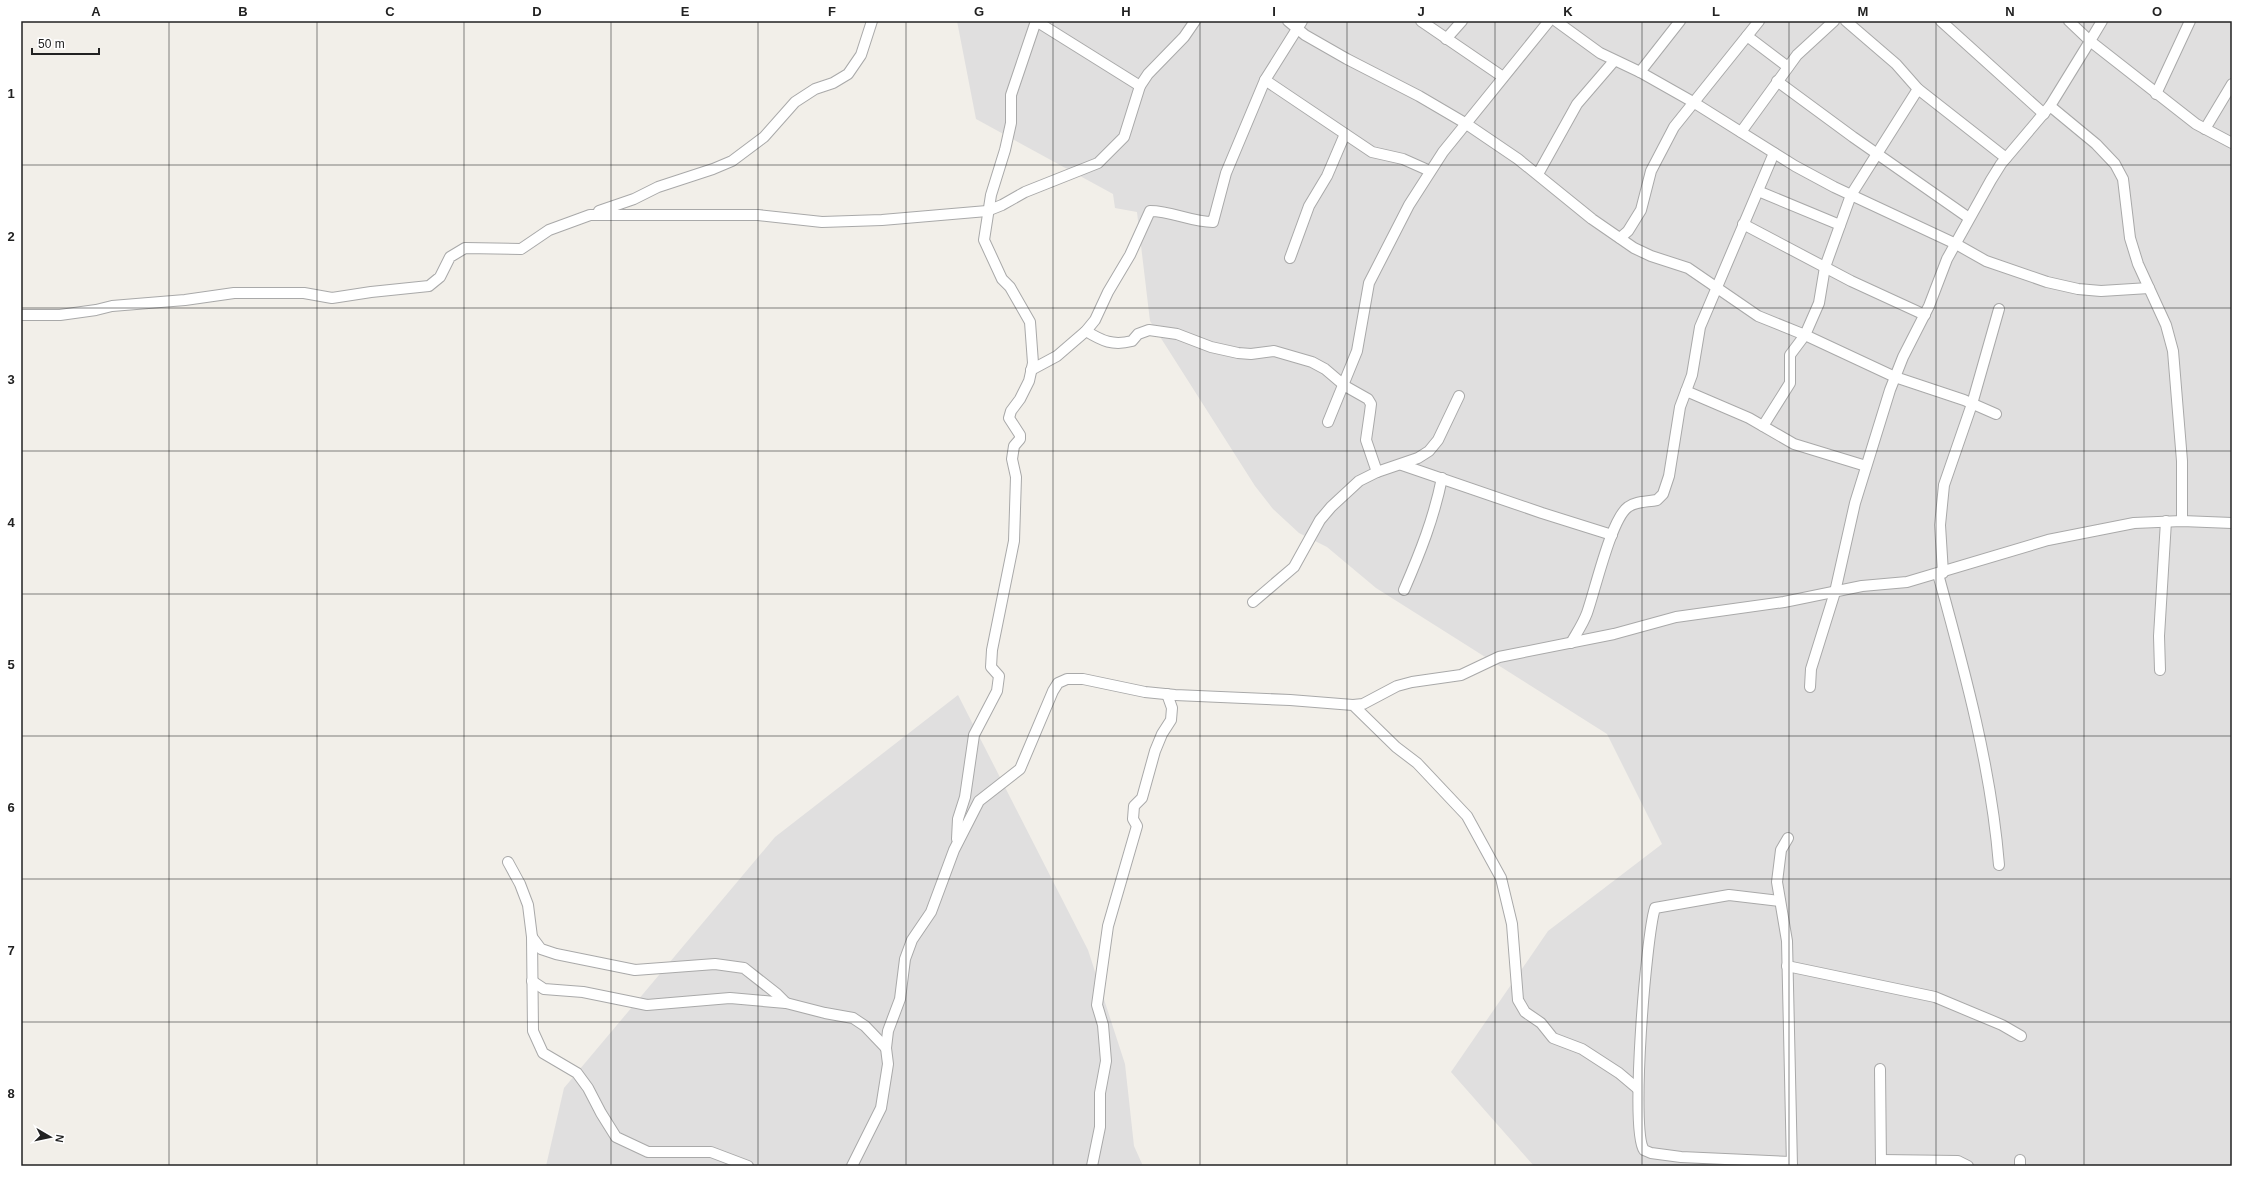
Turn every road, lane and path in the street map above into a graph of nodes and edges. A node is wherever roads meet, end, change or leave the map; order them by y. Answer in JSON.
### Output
{"nodes":[{"id":1,"x":872,"y":21,"type":"edge"},
{"id":2,"x":1195,"y":21,"type":"edge"},
{"id":3,"x":1421,"y":21,"type":"edge"},
{"id":4,"x":1462,"y":21,"type":"edge"},
{"id":5,"x":1556,"y":21,"type":"edge"},
{"id":6,"x":1680,"y":21,"type":"edge"},
{"id":7,"x":1760,"y":21,"type":"edge"},
{"id":8,"x":1834,"y":21,"type":"edge"},
{"id":9,"x":1846,"y":21,"type":"edge"},
{"id":10,"x":1941,"y":21,"type":"edge"},
{"id":11,"x":2069,"y":21,"type":"edge"},
{"id":12,"x":2102,"y":21,"type":"edge"},
{"id":13,"x":2190,"y":21,"type":"edge"},
{"id":14,"x":1295,"y":23,"type":"edge"},
{"id":15,"x":1544,"y":23,"type":"edge"},
{"id":16,"x":1747,"y":36,"type":"junction"},
{"id":17,"x":1446,"y":39,"type":"junction"},
{"id":18,"x":2090,"y":41,"type":"junction"},
{"id":19,"x":1614,"y":61,"type":"junction"},
{"id":20,"x":1788,"y":67,"type":"junction"},
{"id":21,"x":1640,"y":72,"type":"junction"},
{"id":22,"x":1503,"y":77,"type":"junction"},
{"id":23,"x":1265,"y":80,"type":"junction"},
{"id":24,"x":1777,"y":81,"type":"junction"},
{"id":25,"x":2232,"y":84,"type":"edge"},
{"id":26,"x":1140,"y":86,"type":"junction"},
{"id":27,"x":1918,"y":89,"type":"junction"},
{"id":28,"x":2156,"y":94,"type":"junction"},
{"id":29,"x":1693,"y":102,"type":"junction"},
{"id":30,"x":2047,"y":110,"type":"junction"},
{"id":31,"x":1465,"y":123,"type":"junction"},
{"id":32,"x":2205,"y":129,"type":"junction"},
{"id":33,"x":1741,"y":132,"type":"junction"},
{"id":34,"x":1345,"y":134,"type":"junction"},
{"id":35,"x":2232,"y":143,"type":"edge"},
{"id":36,"x":1774,"y":153,"type":"junction"},
{"id":37,"x":1876,"y":154,"type":"junction"},
{"id":38,"x":2006,"y":158,"type":"junction"},
{"id":39,"x":1430,"y":171,"type":"junction"},
{"id":40,"x":1538,"y":174,"type":"junction"},
{"id":41,"x":1758,"y":191,"type":"junction"},
{"id":42,"x":1852,"y":195,"type":"junction"},
{"id":43,"x":987,"y":211,"type":"junction"},
{"id":44,"x":590,"y":215,"type":"junction"},
{"id":45,"x":1969,"y":218,"type":"junction"},
{"id":46,"x":1743,"y":224,"type":"junction"},
{"id":47,"x":1840,"y":225,"type":"junction"},
{"id":48,"x":1620,"y":238,"type":"junction"},
{"id":49,"x":1956,"y":244,"type":"junction"},
{"id":50,"x":1290,"y":258,"type":"dead end"},
{"id":51,"x":1825,"y":267,"type":"junction"},
{"id":52,"x":1717,"y":288,"type":"junction"},
{"id":53,"x":2149,"y":288,"type":"junction"},
{"id":54,"x":1999,"y":309,"type":"dead end"},
{"id":55,"x":21,"y":315,"type":"edge"},
{"id":56,"x":1925,"y":315,"type":"junction"},
{"id":57,"x":1086,"y":331,"type":"junction"},
{"id":58,"x":1805,"y":335,"type":"junction"},
{"id":59,"x":1031,"y":370,"type":"junction"},
{"id":60,"x":1894,"y":377,"type":"junction"},
{"id":61,"x":1345,"y":386,"type":"junction"},
{"id":62,"x":1686,"y":391,"type":"junction"},
{"id":63,"x":1459,"y":396,"type":"dead end"},
{"id":64,"x":1972,"y":404,"type":"junction"},
{"id":65,"x":1996,"y":414,"type":"dead end"},
{"id":66,"x":1328,"y":422,"type":"dead end"},
{"id":67,"x":1763,"y":426,"type":"junction"},
{"id":68,"x":1402,"y":465,"type":"junction"},
{"id":69,"x":1866,"y":466,"type":"junction"},
{"id":70,"x":1377,"y":472,"type":"junction"},
{"id":71,"x":1442,"y":478,"type":"junction"},
{"id":72,"x":2166,"y":521,"type":"junction"},
{"id":73,"x":2182,"y":521,"type":"junction"},
{"id":74,"x":2232,"y":523,"type":"edge"},
{"id":75,"x":1612,"y":535,"type":"junction"},
{"id":76,"x":1940,"y":573,"type":"junction"},
{"id":77,"x":1404,"y":590,"type":"dead end"},
{"id":78,"x":1835,"y":592,"type":"junction"},
{"id":79,"x":1253,"y":602,"type":"dead end"},
{"id":80,"x":1571,"y":643,"type":"junction"},
{"id":81,"x":2160,"y":670,"type":"dead end"},
{"id":82,"x":1810,"y":687,"type":"dead end"},
{"id":83,"x":1167,"y":694,"type":"junction"},
{"id":84,"x":1353,"y":705,"type":"junction"},
{"id":85,"x":1788,"y":838,"type":"dead end"},
{"id":86,"x":957,"y":843,"type":"junction"},
{"id":87,"x":508,"y":862,"type":"dead end"},
{"id":88,"x":1999,"y":865,"type":"dead end"},
{"id":89,"x":1780,"y":901,"type":"junction"},
{"id":90,"x":532,"y":937,"type":"junction"},
{"id":91,"x":1787,"y":966,"type":"junction"},
{"id":92,"x":532,"y":981,"type":"junction"},
{"id":93,"x":786,"y":1003,"type":"junction"},
{"id":94,"x":2021,"y":1036,"type":"dead end"},
{"id":95,"x":886,"y":1048,"type":"junction"},
{"id":96,"x":1880,"y":1069,"type":"dead end"},
{"id":97,"x":1638,"y":1089,"type":"junction"},
{"id":98,"x":1881,"y":1163,"type":"edge"},
{"id":99,"x":1792,"y":1164,"type":"edge"},
{"id":100,"x":748,"y":1166,"type":"edge"},
{"id":101,"x":852,"y":1166,"type":"edge"},
{"id":102,"x":1092,"y":1166,"type":"edge"},
{"id":103,"x":1968,"y":1166,"type":"edge"}],
"edges":[{"from":1,"to":44,"type":"street"},
{"from":2,"to":26,"type":"street"},
{"from":3,"to":17,"type":"street"},
{"from":4,"to":17,"type":"street"},
{"from":5,"to":19,"type":"street"},
{"from":6,"to":21,"type":"street"},
{"from":7,"to":16,"type":"street"},
{"from":8,"to":20,"type":"street"},
{"from":9,"to":27,"type":"street"},
{"from":10,"to":30,"type":"street"},
{"from":11,"to":18,"type":"street"},
{"from":12,"to":18,"type":"street"},
{"from":13,"to":28,"type":"street"},
{"from":14,"to":23,"type":"street"},
{"from":14,"to":31,"type":"street"},
{"from":15,"to":22,"type":"street"},
{"from":16,"to":20,"type":"street"},
{"from":16,"to":29,"type":"street"},
{"from":17,"to":22,"type":"street"},
{"from":18,"to":28,"type":"street"},
{"from":18,"to":30,"type":"street"},
{"from":19,"to":21,"type":"street"},
{"from":19,"to":40,"type":"street"},
{"from":20,"to":24,"type":"street"},
{"from":21,"to":29,"type":"street"},
{"from":22,"to":31,"type":"street"},
{"from":23,"to":34,"type":"street"},
{"from":23,"to":57,"type":"street"},
{"from":24,"to":33,"type":"street"},
{"from":24,"to":37,"type":"street"},
{"from":25,"to":32,"type":"street"},
{"from":26,"to":43,"type":"street"},
{"from":26,"to":43,"type":"street"},
{"from":27,"to":37,"type":"street"},
{"from":27,"to":38,"type":"street"},
{"from":28,"to":32,"type":"street"},
{"from":29,"to":33,"type":"street"},
{"from":29,"to":48,"type":"street"},
{"from":30,"to":38,"type":"street"},
{"from":30,"to":53,"type":"street"},
{"from":31,"to":39,"type":"street"},
{"from":31,"to":40,"type":"street"},
{"from":32,"to":35,"type":"street"},
{"from":33,"to":36,"type":"street"},
{"from":34,"to":39,"type":"street"},
{"from":34,"to":50,"type":"street"},
{"from":36,"to":41,"type":"street"},
{"from":36,"to":42,"type":"street"},
{"from":37,"to":42,"type":"street"},
{"from":37,"to":45,"type":"street"},
{"from":38,"to":45,"type":"street"},
{"from":39,"to":61,"type":"street"},
{"from":40,"to":48,"type":"street"},
{"from":41,"to":46,"type":"street"},
{"from":41,"to":47,"type":"street"},
{"from":42,"to":47,"type":"street"},
{"from":42,"to":49,"type":"street"},
{"from":43,"to":44,"type":"street"},
{"from":43,"to":59,"type":"street"},
{"from":44,"to":55,"type":"street"},
{"from":45,"to":49,"type":"street"},
{"from":46,"to":51,"type":"street"},
{"from":46,"to":52,"type":"street"},
{"from":47,"to":51,"type":"street"},
{"from":48,"to":52,"type":"street"},
{"from":49,"to":53,"type":"street"},
{"from":49,"to":56,"type":"street"},
{"from":51,"to":56,"type":"street"},
{"from":51,"to":58,"type":"street"},
{"from":52,"to":58,"type":"street"},
{"from":52,"to":62,"type":"street"},
{"from":53,"to":73,"type":"street"},
{"from":54,"to":64,"type":"street"},
{"from":56,"to":60,"type":"street"},
{"from":57,"to":59,"type":"street"},
{"from":57,"to":61,"type":"street"},
{"from":58,"to":60,"type":"street"},
{"from":58,"to":67,"type":"street"},
{"from":59,"to":86,"type":"street"},
{"from":60,"to":64,"type":"street"},
{"from":60,"to":69,"type":"street"},
{"from":61,"to":66,"type":"street"},
{"from":61,"to":70,"type":"street"},
{"from":62,"to":67,"type":"street"},
{"from":62,"to":75,"type":"street"},
{"from":63,"to":68,"type":"street"},
{"from":64,"to":65,"type":"street"},
{"from":64,"to":76,"type":"street"},
{"from":67,"to":69,"type":"street"},
{"from":68,"to":70,"type":"street"},
{"from":68,"to":71,"type":"street"},
{"from":69,"to":78,"type":"street"},
{"from":70,"to":79,"type":"street"},
{"from":71,"to":75,"type":"street"},
{"from":71,"to":77,"type":"street"},
{"from":72,"to":73,"type":"street"},
{"from":72,"to":76,"type":"street"},
{"from":72,"to":81,"type":"street"},
{"from":73,"to":74,"type":"street"},
{"from":75,"to":80,"type":"street"},
{"from":76,"to":78,"type":"street"},
{"from":76,"to":88,"type":"street"},
{"from":78,"to":80,"type":"street"},
{"from":78,"to":82,"type":"street"},
{"from":80,"to":84,"type":"street"},
{"from":83,"to":84,"type":"street"},
{"from":83,"to":86,"type":"street"},
{"from":83,"to":102,"type":"street"},
{"from":84,"to":97,"type":"street"},
{"from":85,"to":89,"type":"street"},
{"from":86,"to":95,"type":"street"},
{"from":87,"to":90,"type":"street"},
{"from":89,"to":91,"type":"street"},
{"from":89,"to":97,"type":"street"},
{"from":90,"to":92,"type":"street"},
{"from":90,"to":93,"type":"street"},
{"from":91,"to":94,"type":"street"},
{"from":91,"to":99,"type":"street"},
{"from":92,"to":93,"type":"street"},
{"from":92,"to":100,"type":"street"},
{"from":93,"to":95,"type":"street"},
{"from":95,"to":101,"type":"street"},
{"from":96,"to":98,"type":"street"},
{"from":97,"to":99,"type":"street"},
{"from":98,"to":103,"type":"street"}]}
